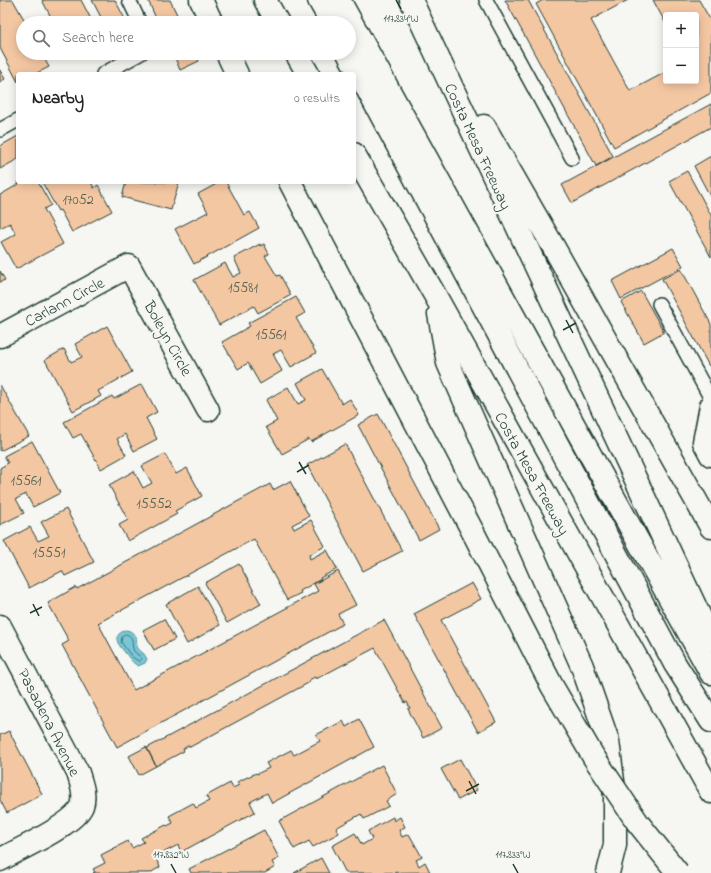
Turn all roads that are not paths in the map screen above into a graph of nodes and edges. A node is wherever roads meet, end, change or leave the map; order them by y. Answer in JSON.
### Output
{"nodes":[{"id":1,"x":129,"y":0,"type":"edge"},
{"id":2,"x":201,"y":0,"type":"edge"},
{"id":3,"x":265,"y":0,"type":"edge"},
{"id":4,"x":319,"y":0,"type":"edge"},
{"id":5,"x":339,"y":0,"type":"edge"},
{"id":6,"x":411,"y":0,"type":"edge"},
{"id":7,"x":486,"y":0,"type":"edge"},
{"id":8,"x":137,"y":16,"type":"edge"},
{"id":9,"x":209,"y":16,"type":"edge"},
{"id":10,"x":274,"y":16,"type":"edge"},
{"id":11,"x":328,"y":16,"type":"edge"},
{"id":12,"x":348,"y":16,"type":"edge"},
{"id":13,"x":356,"y":31,"type":"edge"},
{"id":14,"x":128,"y":60,"type":"edge"},
{"id":15,"x":230,"y":60,"type":"edge"},
{"id":16,"x":300,"y":60,"type":"edge"},
{"id":17,"x":352,"y":60,"type":"edge"},
{"id":18,"x":107,"y":72,"type":"edge"},
{"id":19,"x":236,"y":72,"type":"edge"},
{"id":20,"x":307,"y":72,"type":"edge"},
{"id":21,"x":16,"y":121,"type":"edge"},
{"id":22,"x":0,"y":130,"type":"edge"},
{"id":23,"x":356,"y":157,"type":"edge"},
{"id":24,"x":572,"y":158,"type":"dead end"},
{"id":25,"x":291,"y":184,"type":"edge"},
{"id":26,"x":129,"y":266,"type":"joint"},
{"id":27,"x":436,"y":297,"type":"junction"},
{"id":28,"x":659,"y":304,"type":"dead end"},
{"id":29,"x":0,"y":336,"type":"edge"},
{"id":30,"x":711,"y":399,"type":"edge"},
{"id":31,"x":711,"y":406,"type":"edge"},
{"id":32,"x":208,"y":410,"type":"dead end"},
{"id":33,"x":711,"y":455,"type":"edge"},
{"id":34,"x":711,"y":527,"type":"edge"},
{"id":35,"x":0,"y":626,"type":"edge"},
{"id":36,"x":711,"y":640,"type":"edge"},
{"id":37,"x":711,"y":673,"type":"edge"},
{"id":38,"x":711,"y":721,"type":"edge"},
{"id":39,"x":711,"y":792,"type":"edge"},
{"id":40,"x":0,"y":860,"type":"edge"},
{"id":41,"x":608,"y":873,"type":"edge"},
{"id":42,"x":678,"y":873,"type":"edge"}],
"edges":[{"from":1,"to":8,"type":"lane"},
{"from":2,"to":9,"type":"main road"},
{"from":3,"to":10,"type":"main road"},
{"from":4,"to":11,"type":"main road"},
{"from":5,"to":12,"type":"main road"},
{"from":6,"to":34,"type":"main road"},
{"from":6,"to":36,"type":"main road","name":"Costa Mesa Freeway"},
{"from":7,"to":24,"type":"lane"},
{"from":13,"to":37,"type":"main road"},
{"from":14,"to":18,"type":"lane"},
{"from":15,"to":19,"type":"main road"},
{"from":16,"to":20,"type":"main road"},
{"from":17,"to":38,"type":"main road"},
{"from":21,"to":22,"type":"lane"},
{"from":23,"to":27,"type":"main road","name":"Costa Mesa Freeway"},
{"from":25,"to":42,"type":"main road","bridge":true},
{"from":26,"to":29,"type":"main road","name":"Carlann Circle"},
{"from":26,"to":32,"type":"main road","name":"Boleyn Circle"},
{"from":27,"to":39,"type":"main road","name":"Costa Mesa Freeway"},
{"from":27,"to":41,"type":"main road"},
{"from":28,"to":30,"type":"lane"},
{"from":31,"to":33,"type":"main road"},
{"from":35,"to":40,"type":"main road","name":"Pasadena Avenue"}]}
